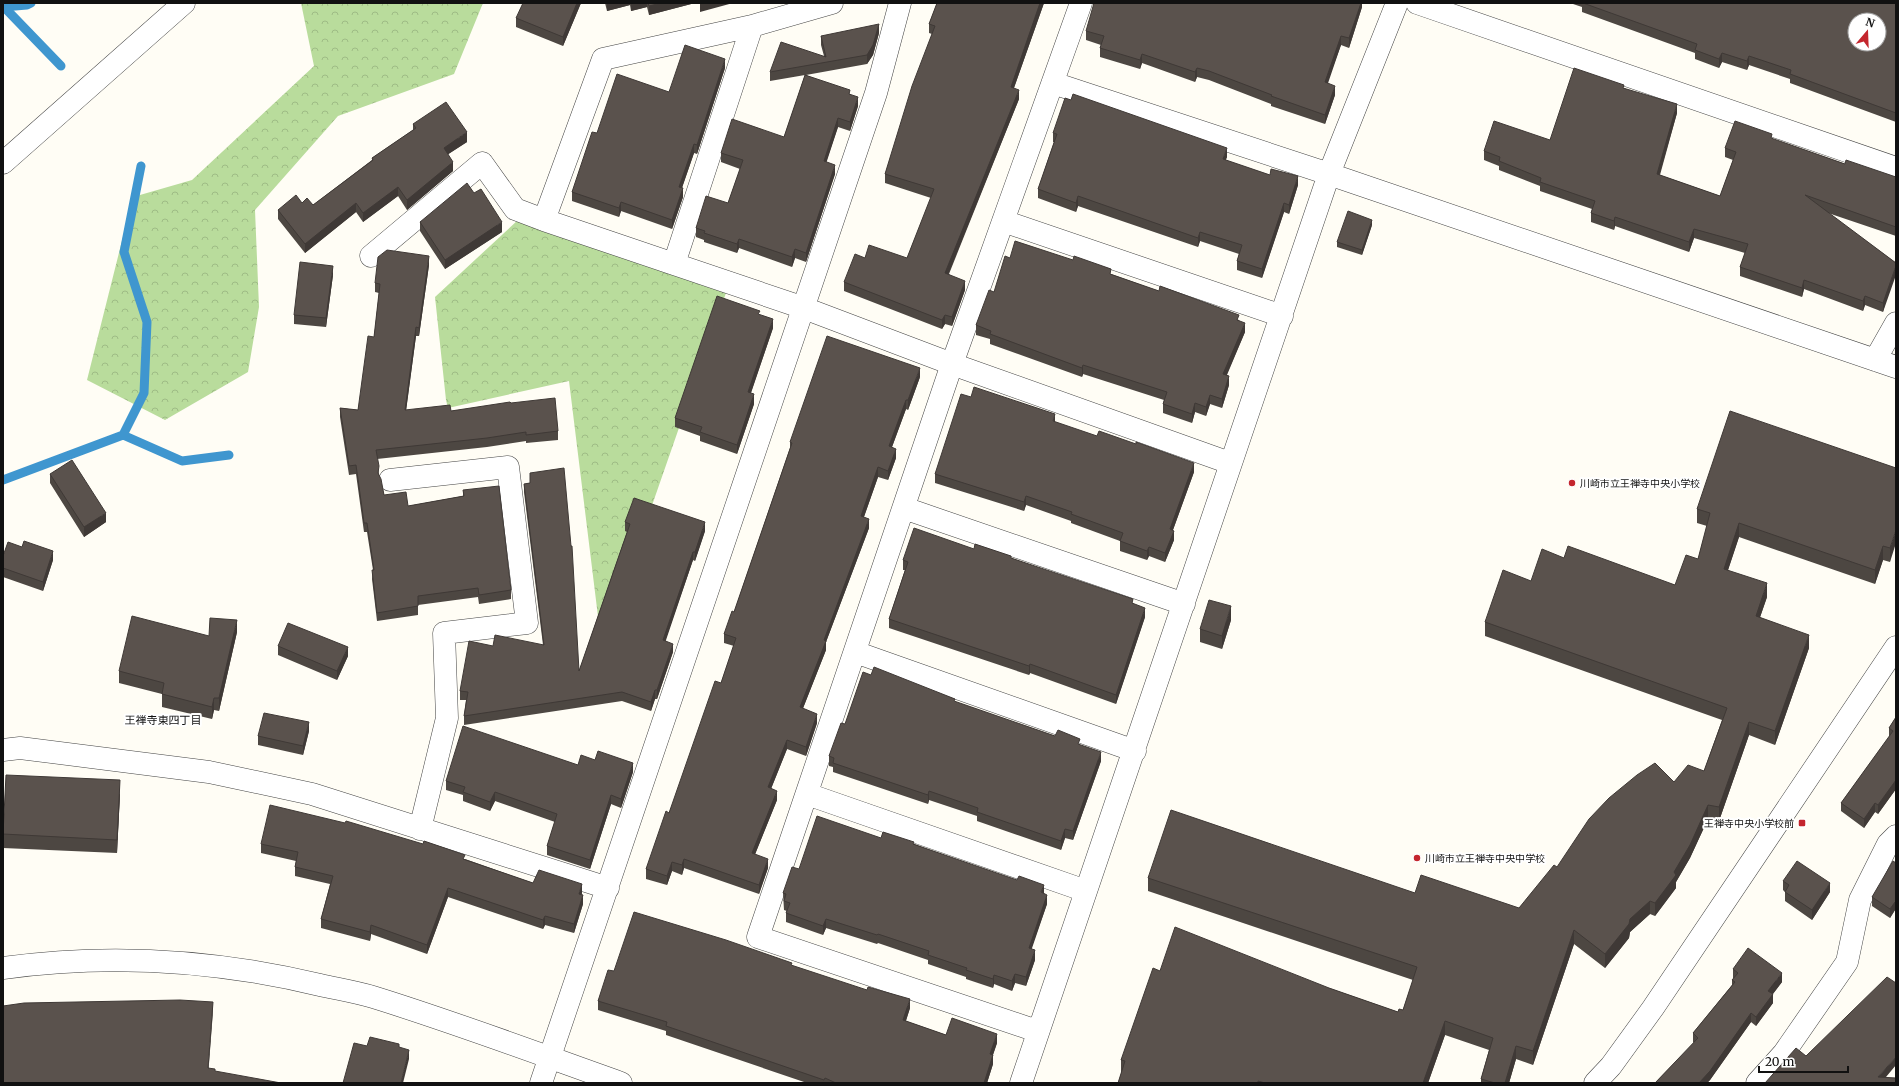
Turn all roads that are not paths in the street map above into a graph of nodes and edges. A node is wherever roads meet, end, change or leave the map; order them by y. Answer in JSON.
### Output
{"nodes":[{"id":1,"x":184,"y":3,"type":"edge"},
{"id":2,"x":832,"y":3,"type":"edge"},
{"id":3,"x":900,"y":3,"type":"edge"},
{"id":4,"x":1081,"y":3,"type":"edge"},
{"id":5,"x":1398,"y":3,"type":"edge"},
{"id":6,"x":1417,"y":3,"type":"edge"},
{"id":7,"x":752,"y":26,"type":"junction"},
{"id":8,"x":1053,"y":83,"type":"junction"},
{"id":9,"x":3,"y":163,"type":"edge"},
{"id":10,"x":1896,"y":168,"type":"edge"},
{"id":11,"x":1329,"y":174,"type":"junction"},
{"id":12,"x":544,"y":220,"type":"junction"},
{"id":13,"x":1003,"y":220,"type":"junction"},
{"id":14,"x":371,"y":256,"type":"dead end"},
{"id":15,"x":674,"y":264,"type":"junction"},
{"id":16,"x":804,"y":308,"type":"junction"},
{"id":17,"x":1282,"y":316,"type":"junction"},
{"id":18,"x":1896,"y":323,"type":"edge"},
{"id":19,"x":1875,"y":360,"type":"junction"},
{"id":20,"x":952,"y":364,"type":"junction"},
{"id":21,"x":1896,"y":367,"type":"edge"},
{"id":22,"x":1230,"y":463,"type":"junction"},
{"id":23,"x":390,"y":480,"type":"dead end"},
{"id":24,"x":904,"y":508,"type":"junction"},
{"id":25,"x":1184,"y":604,"type":"junction"},
{"id":26,"x":1896,"y":647,"type":"edge"},
{"id":27,"x":855,"y":652,"type":"junction"},
{"id":28,"x":3,"y":750,"type":"edge"},
{"id":29,"x":1135,"y":751,"type":"junction"},
{"id":30,"x":807,"y":794,"type":"junction"},
{"id":31,"x":420,"y":829,"type":"junction"},
{"id":32,"x":1893,"y":843,"type":"edge"},
{"id":33,"x":608,"y":888,"type":"junction"},
{"id":34,"x":1086,"y":891,"type":"junction"},
{"id":35,"x":3,"y":968,"type":"edge"},
{"id":36,"x":1037,"y":1031,"type":"junction"},
{"id":37,"x":550,"y":1059,"type":"junction"},
{"id":38,"x":541,"y":1083,"type":"edge"},
{"id":39,"x":621,"y":1083,"type":"edge"},
{"id":40,"x":1021,"y":1083,"type":"edge"},
{"id":41,"x":1595,"y":1083,"type":"edge"},
{"id":42,"x":1757,"y":1083,"type":"edge"}],
"edges":[{"from":1,"to":9,"type":"street"},
{"from":2,"to":7,"type":"street"},
{"from":3,"to":16,"type":"street"},
{"from":4,"to":8,"type":"street"},
{"from":5,"to":11,"type":"street"},
{"from":6,"to":10,"type":"street"},
{"from":7,"to":12,"type":"street"},
{"from":7,"to":15,"type":"street"},
{"from":8,"to":11,"type":"street"},
{"from":8,"to":13,"type":"street"},
{"from":11,"to":17,"type":"street"},
{"from":11,"to":19,"type":"street"},
{"from":12,"to":14,"type":"street"},
{"from":12,"to":15,"type":"street"},
{"from":13,"to":17,"type":"street"},
{"from":13,"to":20,"type":"street"},
{"from":15,"to":16,"type":"street"},
{"from":16,"to":20,"type":"street"},
{"from":16,"to":33,"type":"street"},
{"from":17,"to":22,"type":"street"},
{"from":18,"to":19,"type":"street"},
{"from":19,"to":21,"type":"street"},
{"from":20,"to":22,"type":"street"},
{"from":20,"to":24,"type":"street"},
{"from":22,"to":25,"type":"street"},
{"from":23,"to":31,"type":"street"},
{"from":24,"to":25,"type":"street"},
{"from":24,"to":27,"type":"street"},
{"from":25,"to":29,"type":"street"},
{"from":26,"to":41,"type":"street"},
{"from":27,"to":29,"type":"street"},
{"from":27,"to":30,"type":"street"},
{"from":28,"to":31,"type":"street"},
{"from":29,"to":34,"type":"street"},
{"from":30,"to":34,"type":"street"},
{"from":30,"to":36,"type":"street"},
{"from":31,"to":33,"type":"street"},
{"from":32,"to":42,"type":"street"},
{"from":33,"to":37,"type":"street"},
{"from":34,"to":36,"type":"street"},
{"from":35,"to":37,"type":"street"},
{"from":36,"to":40,"type":"street"},
{"from":37,"to":38,"type":"street"},
{"from":37,"to":39,"type":"street"}]}
